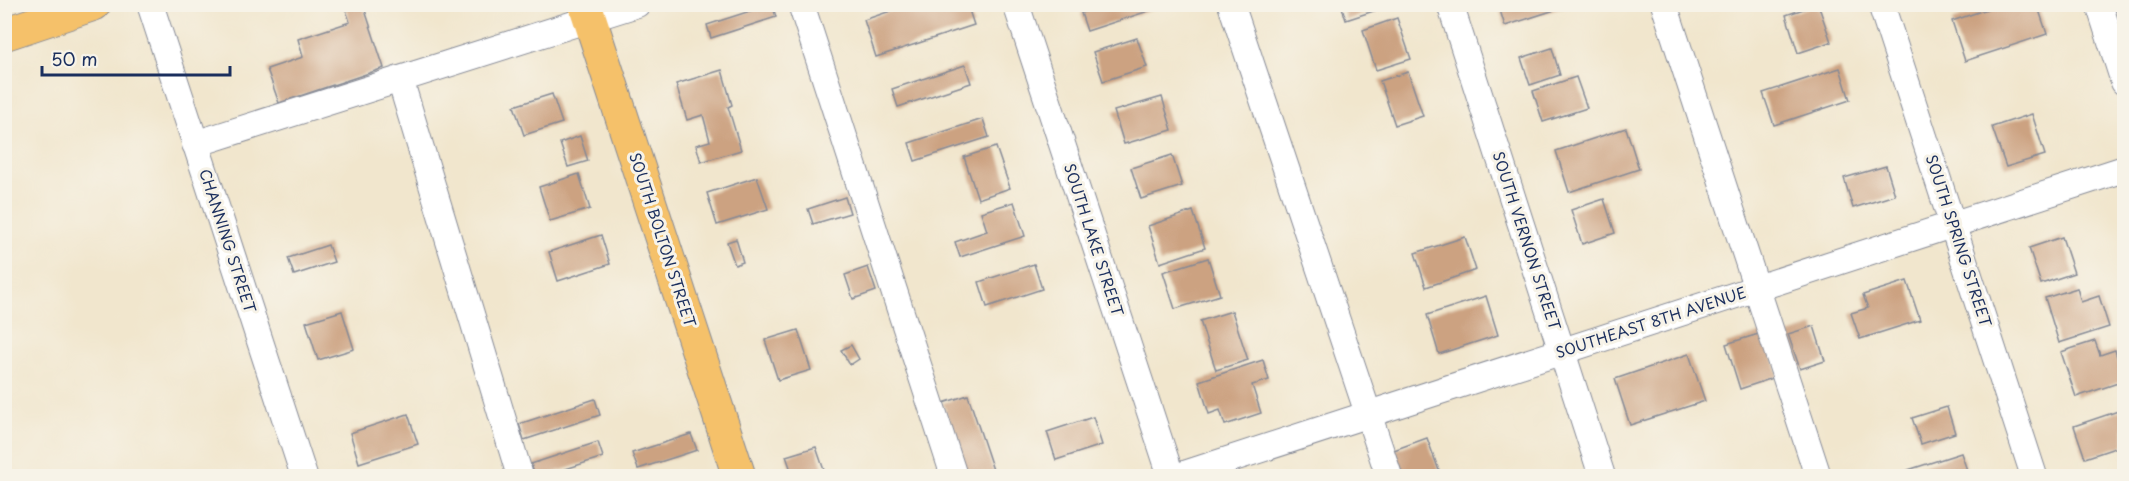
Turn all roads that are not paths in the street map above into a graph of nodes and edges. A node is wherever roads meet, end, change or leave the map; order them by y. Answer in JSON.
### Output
{"nodes":[{"id":1,"x":94,"y":4,"type":"edge"},
{"id":2,"x":150,"y":4,"type":"edge"},
{"id":3,"x":637,"y":4,"type":"edge"},
{"id":4,"x":801,"y":4,"type":"edge"},
{"id":5,"x":1016,"y":4,"type":"edge"},
{"id":6,"x":1232,"y":4,"type":"edge"},
{"id":7,"x":1450,"y":4,"type":"edge"},
{"id":8,"x":1664,"y":4,"type":"edge"},
{"id":9,"x":1881,"y":4,"type":"edge"},
{"id":10,"x":2100,"y":4,"type":"edge"},
{"id":11,"x":587,"y":12,"type":"edge"},
{"id":12,"x":4,"y":34,"type":"edge"},
{"id":13,"x":400,"y":80,"type":"junction"},
{"id":14,"x":2124,"y":81,"type":"edge"},
{"id":15,"x":195,"y":144,"type":"junction"},
{"id":16,"x":2124,"y":169,"type":"edge"},
{"id":17,"x":1953,"y":225,"type":"junction"},
{"id":18,"x":1757,"y":289,"type":"junction"},
{"id":19,"x":1562,"y":353,"type":"junction"},
{"id":20,"x":1369,"y":415,"type":"junction"},
{"id":21,"x":304,"y":477,"type":"edge"},
{"id":22,"x":520,"y":477,"type":"edge"},
{"id":23,"x":739,"y":477,"type":"edge"},
{"id":24,"x":954,"y":477,"type":"edge"},
{"id":25,"x":1171,"y":477,"type":"edge"},
{"id":26,"x":1178,"y":477,"type":"edge"},
{"id":27,"x":1389,"y":477,"type":"edge"},
{"id":28,"x":1602,"y":477,"type":"edge"},
{"id":29,"x":1818,"y":477,"type":"edge"},
{"id":30,"x":2034,"y":477,"type":"edge"}],
"edges":[{"from":1,"to":12,"type":"main road"},
{"from":2,"to":15,"type":"street","name":"CHANNING STREET"},
{"from":3,"to":11,"type":"street"},
{"from":4,"to":24,"type":"street"},
{"from":5,"to":25,"type":"street","name":"SOUTH LAKE STREET"},
{"from":6,"to":20,"type":"street"},
{"from":7,"to":19,"type":"street","name":"SOUTH VERNON STREET"},
{"from":8,"to":18,"type":"street"},
{"from":9,"to":17,"type":"street","name":"SOUTH SPRING STREET"},
{"from":10,"to":14,"type":"street"},
{"from":11,"to":13,"type":"street"},
{"from":11,"to":23,"type":"main road","name":"SOUTH BOLTON STREET"},
{"from":13,"to":15,"type":"street"},
{"from":13,"to":22,"type":"street"},
{"from":15,"to":21,"type":"street","name":"CHANNING STREET"},
{"from":16,"to":17,"type":"street","name":"SOUTHEAST 8TH AVENUE"},
{"from":17,"to":18,"type":"street","name":"SOUTHEAST 8TH AVENUE"},
{"from":17,"to":30,"type":"street","name":"SOUTH SPRING STREET"},
{"from":18,"to":19,"type":"street","name":"SOUTHEAST 8TH AVENUE"},
{"from":18,"to":29,"type":"street"},
{"from":19,"to":20,"type":"street","name":"SOUTHEAST 8TH AVENUE"},
{"from":19,"to":28,"type":"street","name":"SOUTH VERNON STREET"},
{"from":20,"to":26,"type":"street","name":"SOUTHEAST 8TH AVENUE"},
{"from":20,"to":27,"type":"street"}]}
